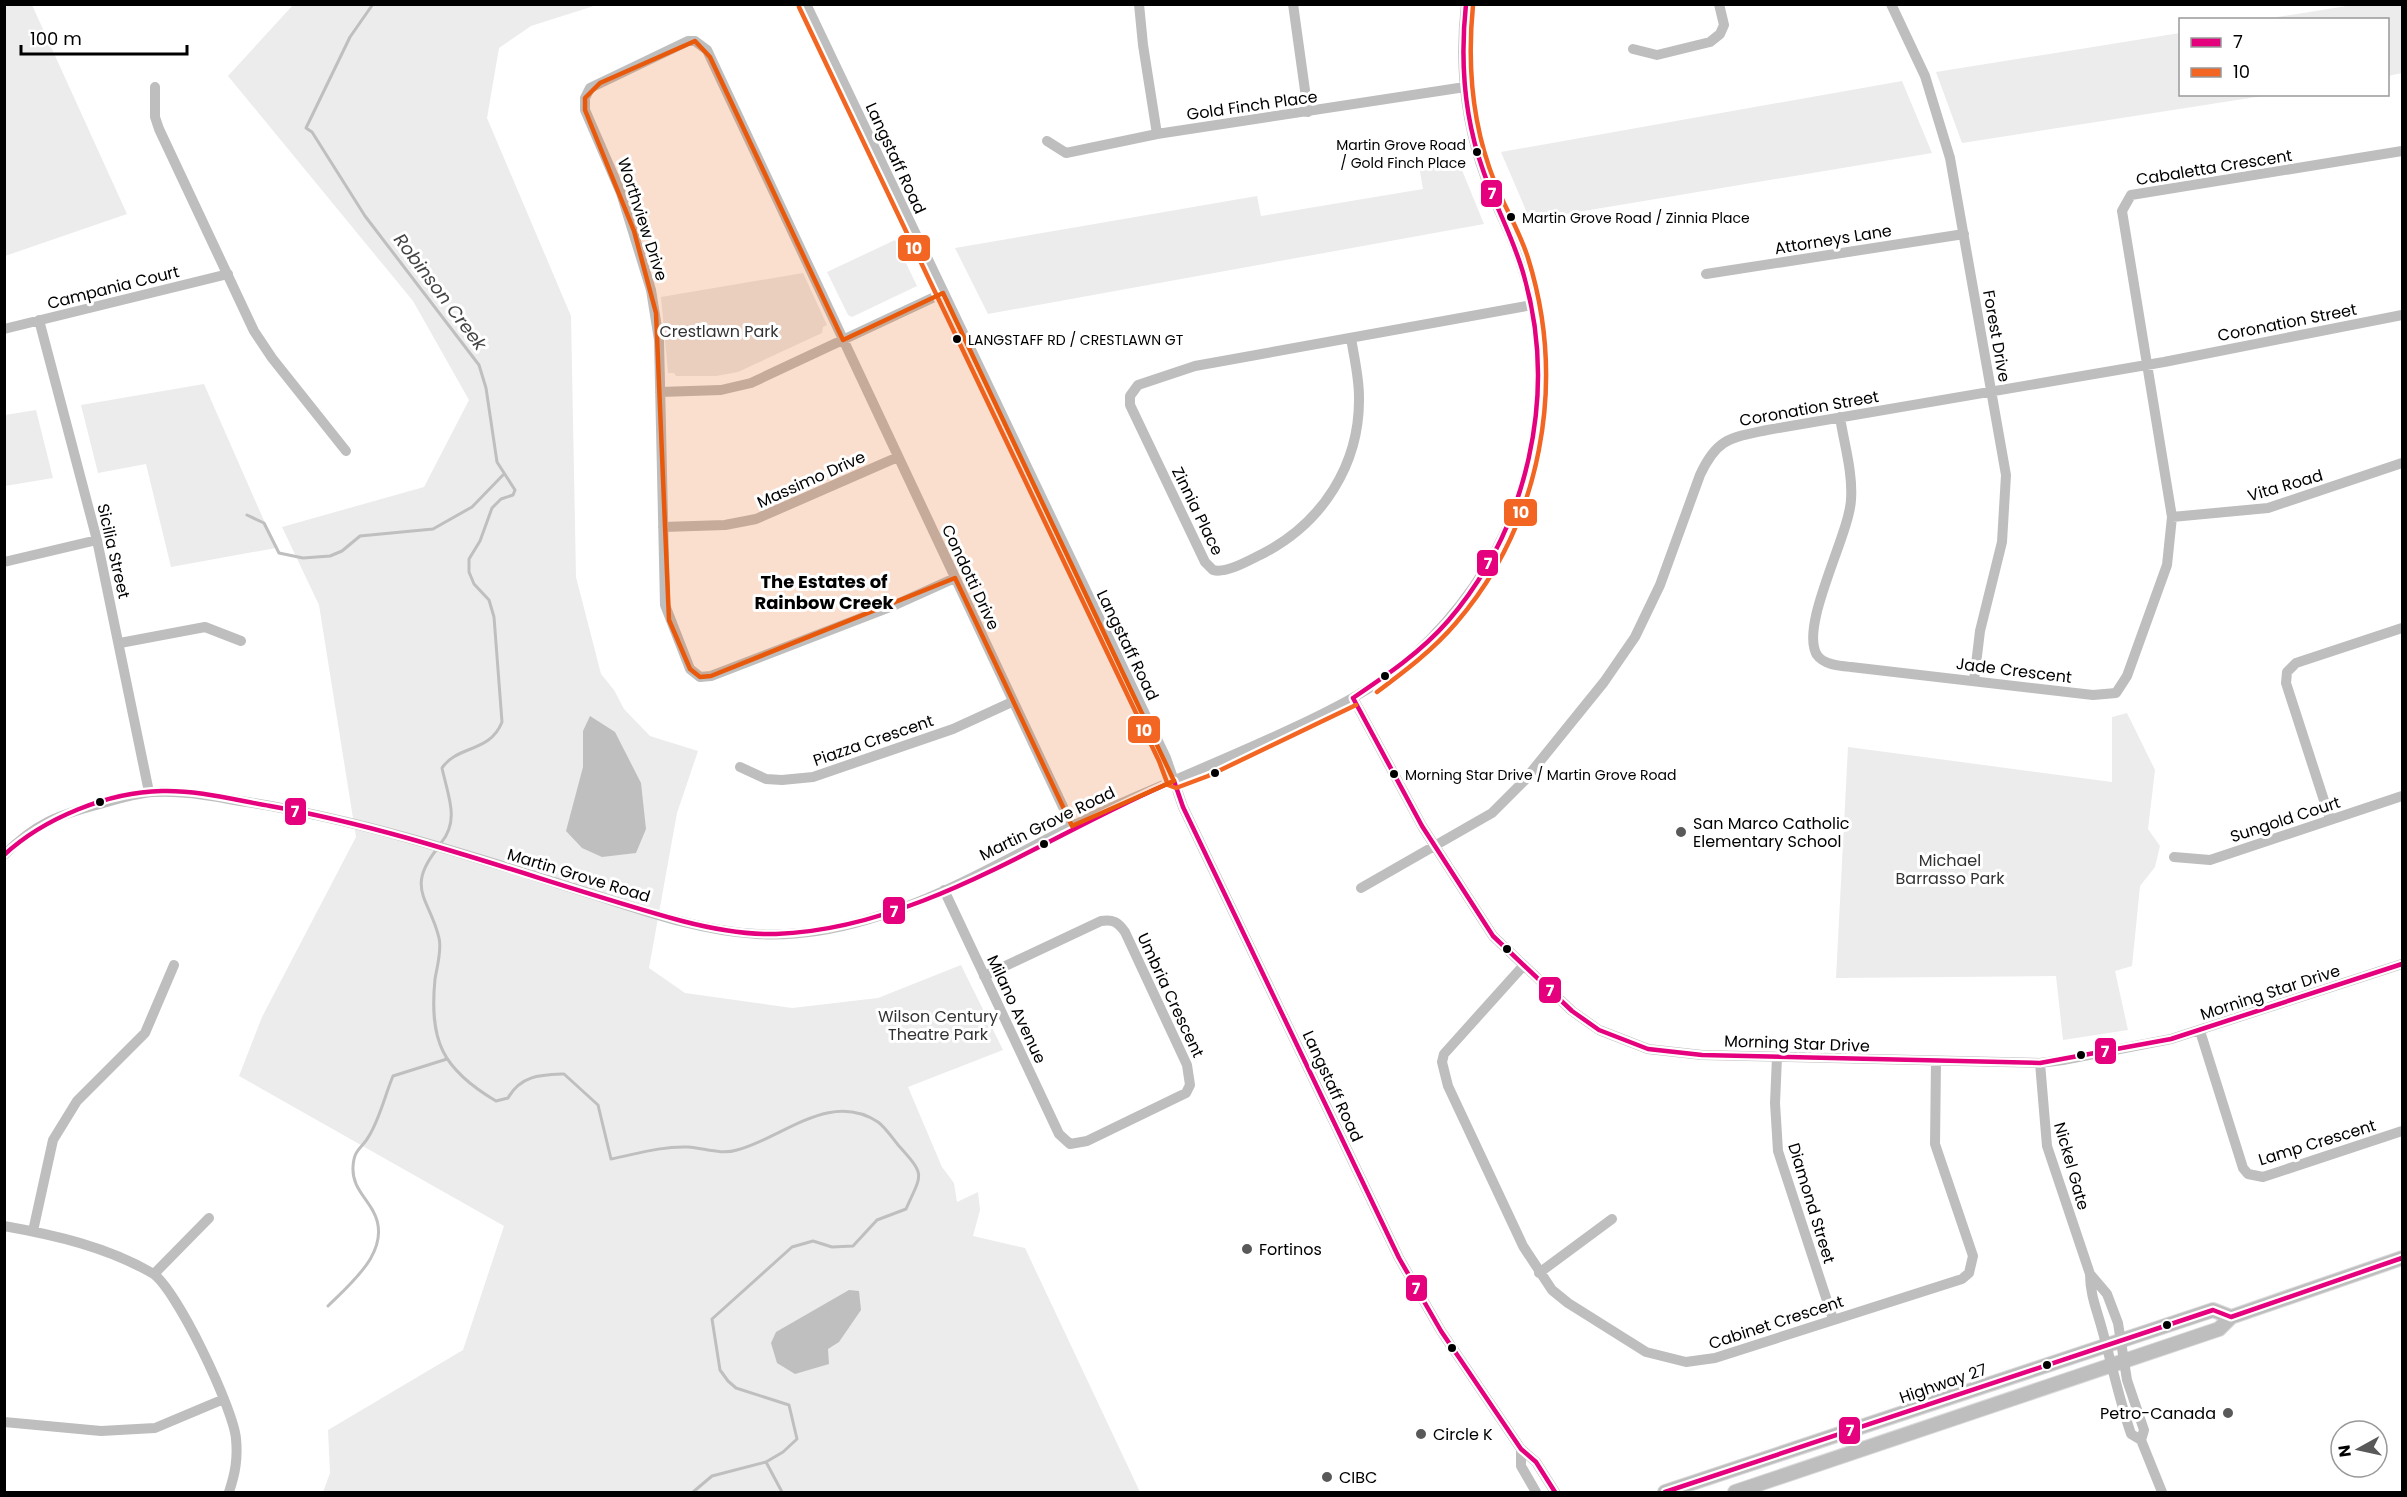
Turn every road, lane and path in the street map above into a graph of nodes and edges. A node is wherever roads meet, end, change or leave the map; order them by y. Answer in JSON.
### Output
{"nodes":[{"id":1,"x":806,"y":4,"type":"edge"},
{"id":2,"x":1139,"y":4,"type":"edge"},
{"id":3,"x":1293,"y":4,"type":"edge"},
{"id":4,"x":1466,"y":4,"type":"edge"},
{"id":5,"x":1719,"y":4,"type":"edge"},
{"id":6,"x":1891,"y":4,"type":"edge"},
{"id":7,"x":1633,"y":49,"type":"dead end"},
{"id":8,"x":155,"y":87,"type":"dead end"},
{"id":9,"x":1465,"y":87,"type":"junction"},
{"id":10,"x":1308,"y":112,"type":"junction"},
{"id":11,"x":1157,"y":134,"type":"junction"},
{"id":12,"x":1047,"y":141,"type":"dead end"},
{"id":13,"x":2403,"y":151,"type":"edge"},
{"id":14,"x":1965,"y":234,"type":"junction"},
{"id":15,"x":228,"y":274,"type":"junction"},
{"id":16,"x":1706,"y":274,"type":"dead end"},
{"id":17,"x":943,"y":293,"type":"junction"},
{"id":18,"x":1532,"y":304,"type":"junction"},
{"id":19,"x":2403,"y":315,"type":"edge"},
{"id":20,"x":39,"y":320,"type":"junction"},
{"id":21,"x":4,"y":329,"type":"edge"},
{"id":22,"x":1352,"y":338,"type":"junction"},
{"id":23,"x":843,"y":340,"type":"junction"},
{"id":24,"x":2146,"y":365,"type":"junction"},
{"id":25,"x":1992,"y":391,"type":"junction"},
{"id":26,"x":660,"y":392,"type":"junction"},
{"id":27,"x":1840,"y":417,"type":"junction"},
{"id":28,"x":346,"y":451,"type":"dead end"},
{"id":29,"x":898,"y":457,"type":"junction"},
{"id":30,"x":2403,"y":463,"type":"edge"},
{"id":31,"x":2172,"y":517,"type":"junction"},
{"id":32,"x":663,"y":527,"type":"junction"},
{"id":33,"x":97,"y":540,"type":"junction"},
{"id":34,"x":4,"y":562,"type":"edge"},
{"id":35,"x":955,"y":578,"type":"junction"},
{"id":36,"x":2403,"y":628,"type":"edge"},
{"id":37,"x":241,"y":641,"type":"dead end"},
{"id":38,"x":120,"y":643,"type":"junction"},
{"id":39,"x":1974,"y":681,"type":"junction"},
{"id":40,"x":1353,"y":698,"type":"junction"},
{"id":41,"x":1012,"y":702,"type":"junction"},
{"id":42,"x":740,"y":767,"type":"dead end"},
{"id":43,"x":1174,"y":781,"type":"junction"},
{"id":44,"x":149,"y":792,"type":"junction"},
{"id":45,"x":2403,"y":795,"type":"edge"},
{"id":46,"x":2330,"y":819,"type":"junction"},
{"id":47,"x":1072,"y":826,"type":"junction"},
{"id":48,"x":1434,"y":846,"type":"junction"},
{"id":49,"x":4,"y":855,"type":"edge"},
{"id":50,"x":2174,"y":857,"type":"dead end"},
{"id":51,"x":1361,"y":888,"type":"dead end"},
{"id":52,"x":944,"y":890,"type":"junction"},
{"id":53,"x":174,"y":964,"type":"dead end"},
{"id":54,"x":2403,"y":964,"type":"edge"},
{"id":55,"x":1523,"y":966,"type":"junction"},
{"id":56,"x":984,"y":976,"type":"junction"},
{"id":57,"x":2200,"y":1031,"type":"junction"},
{"id":58,"x":1777,"y":1057,"type":"junction"},
{"id":59,"x":1936,"y":1061,"type":"junction"},
{"id":60,"x":2040,"y":1063,"type":"junction"},
{"id":61,"x":2403,"y":1131,"type":"edge"},
{"id":62,"x":1064,"y":1141,"type":"joint"},
{"id":63,"x":209,"y":1218,"type":"dead end"},
{"id":64,"x":1612,"y":1219,"type":"dead end"},
{"id":65,"x":4,"y":1226,"type":"edge"},
{"id":66,"x":33,"y":1231,"type":"junction"},
{"id":67,"x":2403,"y":1258,"type":"edge"},
{"id":68,"x":1539,"y":1273,"type":"junction"},
{"id":69,"x":154,"y":1274,"type":"junction"},
{"id":70,"x":2090,"y":1274,"type":"junction"},
{"id":71,"x":2231,"y":1317,"type":"junction"},
{"id":72,"x":1833,"y":1318,"type":"junction"},
{"id":73,"x":2120,"y":1341,"type":"junction"},
{"id":74,"x":2106,"y":1346,"type":"junction"},
{"id":75,"x":2124,"y":1361,"type":"junction"},
{"id":76,"x":2110,"y":1366,"type":"junction"},
{"id":77,"x":224,"y":1399,"type":"junction"},
{"id":78,"x":4,"y":1422,"type":"edge"},
{"id":79,"x":2141,"y":1440,"type":"junction"},
{"id":80,"x":1521,"y":1449,"type":"junction"},
{"id":81,"x":229,"y":1492,"type":"edge"},
{"id":82,"x":1536,"y":1492,"type":"edge"},
{"id":83,"x":1556,"y":1492,"type":"edge"},
{"id":84,"x":1665,"y":1492,"type":"edge"},
{"id":85,"x":1735,"y":1492,"type":"edge"},
{"id":86,"x":2162,"y":1492,"type":"edge"}],
"edges":[{"from":1,"to":17,"type":"street","name":"Langstaff Road"},
{"from":2,"to":11,"type":"street"},
{"from":3,"to":10,"type":"street"},
{"from":4,"to":9,"type":"street","name":"Martin Grove Road"},
{"from":5,"to":7,"type":"street"},
{"from":6,"to":14,"type":"street","name":"Forest Drive"},
{"from":8,"to":15,"type":"street"},
{"from":9,"to":10,"type":"street","name":"Gold Finch Place"},
{"from":9,"to":18,"type":"street","name":"Martin Grove Road"},
{"from":10,"to":11,"type":"street","name":"Gold Finch Place"},
{"from":11,"to":12,"type":"street","name":"Gold Finch Place"},
{"from":13,"to":24,"type":"street","name":"Cabaletta Crescent"},
{"from":14,"to":16,"type":"street","name":"Attorneys Lane"},
{"from":14,"to":25,"type":"street","name":"Forest Drive"},
{"from":15,"to":20,"type":"street","name":"Campania Court"},
{"from":15,"to":28,"type":"street"},
{"from":17,"to":23,"type":"street"},
{"from":17,"to":43,"type":"street","name":"Langstaff Road"},
{"from":18,"to":22,"type":"street","name":"Zinnia Place"},
{"from":18,"to":40,"type":"street","name":"Martin Grove Road"},
{"from":19,"to":24,"type":"street","name":"Coronation Street"},
{"from":20,"to":21,"type":"street","name":"Campania Court"},
{"from":20,"to":33,"type":"street","name":"Sicilia Street"},
{"from":22,"to":22,"type":"street","name":"Zinnia Place"},
{"from":23,"to":26,"type":"street"},
{"from":23,"to":26,"type":"street","name":"Worthview Drive"},
{"from":23,"to":29,"type":"street","name":"Condotti Drive"},
{"from":24,"to":25,"type":"street","name":"Coronation Street"},
{"from":24,"to":31,"type":"street","name":"Jade Crescent"},
{"from":25,"to":27,"type":"street","name":"Coronation Street"},
{"from":25,"to":39,"type":"street","name":"Forest Drive"},
{"from":26,"to":32,"type":"street","name":"Worthview Drive"},
{"from":27,"to":39,"type":"street","name":"Jade Crescent"},
{"from":27,"to":48,"type":"street","name":"Coronation Street"},
{"from":29,"to":32,"type":"street","name":"Massimo Drive"},
{"from":29,"to":35,"type":"street","name":"Condotti Drive"},
{"from":30,"to":31,"type":"street","name":"Vita Road"},
{"from":31,"to":39,"type":"street","name":"Jade Crescent"},
{"from":32,"to":35,"type":"street","name":"Worthview Drive"},
{"from":33,"to":34,"type":"street"},
{"from":33,"to":38,"type":"street","name":"Sicilia Street"},
{"from":35,"to":41,"type":"street","name":"Condotti Drive"},
{"from":36,"to":46,"type":"street"},
{"from":37,"to":38,"type":"street"},
{"from":38,"to":44,"type":"street","name":"Sicilia Street"},
{"from":40,"to":43,"type":"street","name":"Martin Grove Road"},
{"from":40,"to":48,"type":"street","name":"Morning Star Drive"},
{"from":41,"to":42,"type":"street","name":"Piazza Crescent"},
{"from":41,"to":47,"type":"street","name":"Condotti Drive"},
{"from":43,"to":47,"type":"street","name":"Martin Grove Road"},
{"from":43,"to":80,"type":"street","name":"Langstaff Road"},
{"from":44,"to":49,"type":"street","name":"Martin Grove Road"},
{"from":44,"to":52,"type":"street","name":"Martin Grove Road"},
{"from":45,"to":46,"type":"street","name":"Sungold Court"},
{"from":46,"to":50,"type":"street","name":"Sungold Court"},
{"from":47,"to":52,"type":"street","name":"Martin Grove Road"},
{"from":48,"to":51,"type":"street","name":"Coronation Street"},
{"from":48,"to":55,"type":"street","name":"Morning Star Drive"},
{"from":52,"to":56,"type":"street","name":"Milano Avenue"},
{"from":53,"to":66,"type":"street"},
{"from":54,"to":57,"type":"street","name":"Morning Star Drive"},
{"from":55,"to":58,"type":"street","name":"Morning Star Drive"},
{"from":55,"to":68,"type":"street","name":"Cabinet Crescent"},
{"from":56,"to":62,"type":"street","name":"Milano Avenue"},
{"from":56,"to":62,"type":"street","name":"Umbria Crescent"},
{"from":57,"to":60,"type":"street","name":"Morning Star Drive"},
{"from":57,"to":61,"type":"street","name":"Lamp Crescent"},
{"from":58,"to":59,"type":"street","name":"Morning Star Drive"},
{"from":58,"to":72,"type":"street","name":"Diamond Street"},
{"from":59,"to":60,"type":"street","name":"Morning Star Drive"},
{"from":59,"to":72,"type":"street","name":"Cabinet Crescent"},
{"from":60,"to":70,"type":"street","name":"Nickel Gate"},
{"from":63,"to":69,"type":"street"},
{"from":64,"to":68,"type":"street"},
{"from":65,"to":66,"type":"street"},
{"from":66,"to":69,"type":"street"},
{"from":67,"to":71,"type":"main road","name":"Highway 27"},
{"from":68,"to":72,"type":"street","name":"Cabinet Crescent"},
{"from":69,"to":77,"type":"street"},
{"from":70,"to":73,"type":"street","name":"Nickel Gate"},
{"from":70,"to":74,"type":"street","name":"Nickel Gate"},
{"from":71,"to":73,"type":"main road","name":"Highway 27"},
{"from":71,"to":75,"type":"main road","name":"Highway 27"},
{"from":73,"to":74,"type":"main road","name":"Highway 27"},
{"from":73,"to":75,"type":"street","name":"Nickel Gate"},
{"from":74,"to":76,"type":"street","name":"Nickel Gate"},
{"from":74,"to":84,"type":"main road","name":"Highway 27"},
{"from":75,"to":76,"type":"main road","name":"Highway 27"},
{"from":75,"to":79,"type":"street","name":"Nickel Gate"},
{"from":76,"to":79,"type":"street","name":"Nickel Gate"},
{"from":76,"to":85,"type":"main road","name":"Highway 27"},
{"from":77,"to":78,"type":"street"},
{"from":77,"to":81,"type":"street"},
{"from":79,"to":86,"type":"street"},
{"from":80,"to":82,"type":"street","name":"Langstaff Road"},
{"from":80,"to":83,"type":"street","name":"Langstaff Road"}]}
